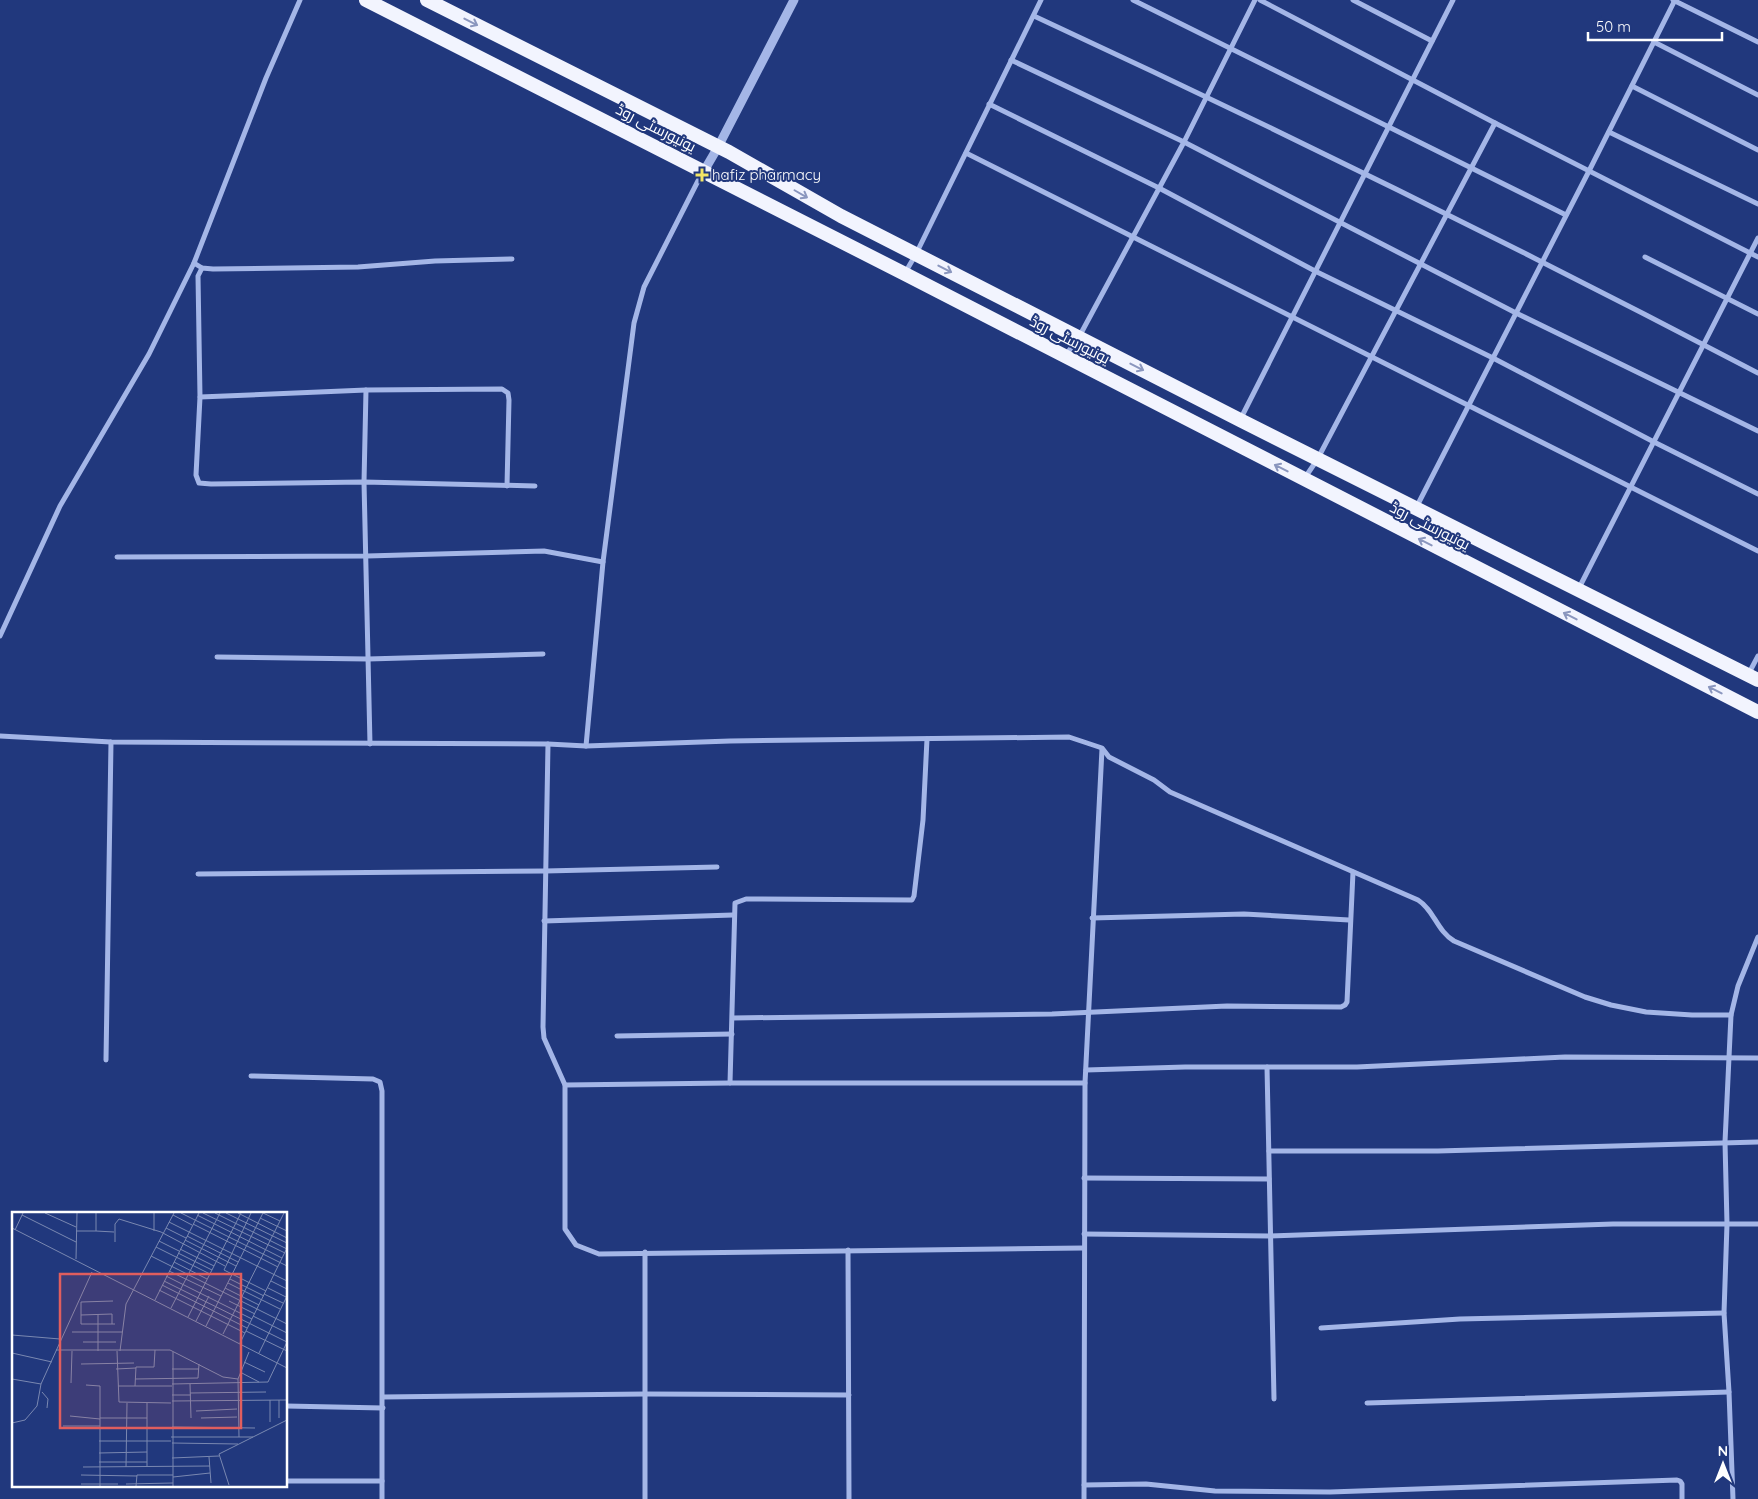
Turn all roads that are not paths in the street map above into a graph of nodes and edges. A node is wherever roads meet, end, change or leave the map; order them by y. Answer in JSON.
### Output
{"nodes":[{"id":1,"x":300,"y":0,"type":"edge"},
{"id":2,"x":366,"y":0,"type":"edge"},
{"id":3,"x":427,"y":0,"type":"edge"},
{"id":4,"x":794,"y":0,"type":"edge"},
{"id":5,"x":1041,"y":0,"type":"edge"},
{"id":6,"x":1133,"y":0,"type":"edge"},
{"id":7,"x":1255,"y":0,"type":"edge"},
{"id":8,"x":1260,"y":0,"type":"edge"},
{"id":9,"x":1353,"y":0,"type":"edge"},
{"id":10,"x":1453,"y":0,"type":"edge"},
{"id":11,"x":1674,"y":0,"type":"edge"},
{"id":12,"x":1034,"y":16,"type":"junction"},
{"id":13,"x":1432,"y":41,"type":"junction"},
{"id":14,"x":1654,"y":42,"type":"junction"},
{"id":15,"x":1758,"y":42,"type":"edge"},
{"id":16,"x":1231,"y":49,"type":"junction"},
{"id":17,"x":1011,"y":60,"type":"junction"},
{"id":18,"x":1412,"y":80,"type":"junction"},
{"id":19,"x":1632,"y":86,"type":"junction"},
{"id":20,"x":1758,"y":95,"type":"edge"},
{"id":21,"x":1208,"y":96,"type":"junction"},
{"id":22,"x":990,"y":104,"type":"junction"},
{"id":23,"x":1495,"y":123,"type":"junction"},
{"id":24,"x":1388,"y":126,"type":"junction"},
{"id":25,"x":1608,"y":132,"type":"junction"},
{"id":26,"x":1184,"y":142,"type":"junction"},
{"id":27,"x":718,"y":147,"type":"junction"},
{"id":28,"x":1758,"y":150,"type":"edge"},
{"id":29,"x":966,"y":153,"type":"junction"},
{"id":30,"x":1472,"y":167,"type":"junction"},
{"id":31,"x":704,"y":171,"type":"junction"},
{"id":32,"x":1589,"y":171,"type":"junction"},
{"id":33,"x":1364,"y":173,"type":"junction"},
{"id":34,"x":1159,"y":188,"type":"junction"},
{"id":35,"x":1758,"y":204,"type":"edge"},
{"id":36,"x":1446,"y":215,"type":"junction"},
{"id":37,"x":1566,"y":215,"type":"junction"},
{"id":38,"x":1340,"y":222,"type":"junction"},
{"id":39,"x":1133,"y":237,"type":"junction"},
{"id":40,"x":1758,"y":238,"type":"edge"},
{"id":41,"x":1750,"y":253,"type":"junction"},
{"id":42,"x":916,"y":254,"type":"junction"},
{"id":43,"x":1645,"y":257,"type":"dead end"},
{"id":44,"x":1758,"y":257,"type":"edge"},
{"id":45,"x":512,"y":259,"type":"dead end"},
{"id":46,"x":1542,"y":262,"type":"junction"},
{"id":47,"x":194,"y":263,"type":"junction"},
{"id":48,"x":1421,"y":263,"type":"junction"},
{"id":49,"x":202,"y":268,"type":"junction"},
{"id":50,"x":1315,"y":271,"type":"junction"},
{"id":51,"x":905,"y":274,"type":"junction"},
{"id":52,"x":1727,"y":299,"type":"junction"},
{"id":53,"x":1396,"y":311,"type":"junction"},
{"id":54,"x":1516,"y":313,"type":"junction"},
{"id":55,"x":1758,"y":314,"type":"edge"},
{"id":56,"x":1293,"y":315,"type":"junction"},
{"id":57,"x":1079,"y":337,"type":"junction"},
{"id":58,"x":1704,"y":345,"type":"junction"},
{"id":59,"x":1065,"y":356,"type":"junction"},
{"id":60,"x":1371,"y":357,"type":"junction"},
{"id":61,"x":1493,"y":358,"type":"junction"},
{"id":62,"x":1758,"y":373,"type":"edge"},
{"id":63,"x":366,"y":390,"type":"junction"},
{"id":64,"x":1679,"y":392,"type":"junction"},
{"id":65,"x":200,"y":397,"type":"junction"},
{"id":66,"x":1468,"y":406,"type":"junction"},
{"id":67,"x":1240,"y":420,"type":"junction"},
{"id":68,"x":1758,"y":431,"type":"edge"},
{"id":69,"x":1654,"y":442,"type":"junction"},
{"id":70,"x":1317,"y":460,"type":"junction"},
{"id":71,"x":1304,"y":479,"type":"junction"},
{"id":72,"x":364,"y":482,"type":"junction"},
{"id":73,"x":507,"y":486,"type":"junction"},
{"id":74,"x":535,"y":486,"type":"dead end"},
{"id":75,"x":1631,"y":487,"type":"junction"},
{"id":76,"x":1758,"y":494,"type":"edge"},
{"id":77,"x":1416,"y":509,"type":"junction"},
{"id":78,"x":1758,"y":551,"type":"edge"},
{"id":79,"x":117,"y":556,"type":"dead end"},
{"id":80,"x":367,"y":556,"type":"junction"},
{"id":81,"x":603,"y":562,"type":"junction"},
{"id":82,"x":1578,"y":590,"type":"junction"},
{"id":83,"x":0,"y":633,"type":"edge"},
{"id":84,"x":543,"y":654,"type":"dead end"},
{"id":85,"x":1758,"y":656,"type":"edge"},
{"id":86,"x":217,"y":657,"type":"dead end"},
{"id":87,"x":368,"y":659,"type":"junction"},
{"id":88,"x":1753,"y":678,"type":"edge"},
{"id":89,"x":1758,"y":712,"type":"edge"},
{"id":90,"x":0,"y":736,"type":"edge"},
{"id":91,"x":926,"y":739,"type":"junction"},
{"id":92,"x":111,"y":742,"type":"junction"},
{"id":93,"x":370,"y":744,"type":"junction"},
{"id":94,"x":548,"y":744,"type":"junction"},
{"id":95,"x":586,"y":746,"type":"junction"},
{"id":96,"x":1102,"y":748,"type":"junction"},
{"id":97,"x":717,"y":867,"type":"dead end"},
{"id":98,"x":545,"y":871,"type":"junction"},
{"id":99,"x":1353,"y":872,"type":"junction"},
{"id":100,"x":198,"y":874,"type":"dead end"},
{"id":101,"x":733,"y":915,"type":"junction"},
{"id":102,"x":1092,"y":918,"type":"junction"},
{"id":103,"x":1349,"y":920,"type":"junction"},
{"id":104,"x":544,"y":921,"type":"junction"},
{"id":105,"x":1758,"y":937,"type":"edge"},
{"id":106,"x":1755,"y":951,"type":"edge"},
{"id":107,"x":1089,"y":1012,"type":"junction"},
{"id":108,"x":1731,"y":1015,"type":"junction"},
{"id":109,"x":732,"y":1018,"type":"junction"},
{"id":110,"x":732,"y":1034,"type":"junction"},
{"id":111,"x":617,"y":1036,"type":"dead end"},
{"id":112,"x":1728,"y":1058,"type":"junction"},
{"id":113,"x":1758,"y":1058,"type":"edge"},
{"id":114,"x":106,"y":1060,"type":"dead end"},
{"id":115,"x":1267,"y":1067,"type":"junction"},
{"id":116,"x":1086,"y":1070,"type":"junction"},
{"id":117,"x":251,"y":1076,"type":"dead end"},
{"id":118,"x":730,"y":1083,"type":"junction"},
{"id":119,"x":1085,"y":1083,"type":"junction"},
{"id":120,"x":565,"y":1085,"type":"junction"},
{"id":121,"x":1724,"y":1142,"type":"junction"},
{"id":122,"x":1758,"y":1142,"type":"edge"},
{"id":123,"x":1269,"y":1151,"type":"junction"},
{"id":124,"x":1084,"y":1178,"type":"junction"},
{"id":125,"x":1269,"y":1179,"type":"junction"},
{"id":126,"x":1727,"y":1224,"type":"junction"},
{"id":127,"x":1758,"y":1224,"type":"edge"},
{"id":128,"x":1084,"y":1234,"type":"junction"},
{"id":129,"x":1270,"y":1236,"type":"junction"},
{"id":130,"x":1084,"y":1248,"type":"junction"},
{"id":131,"x":848,"y":1250,"type":"junction"},
{"id":132,"x":645,"y":1252,"type":"junction"},
{"id":133,"x":1724,"y":1313,"type":"junction"},
{"id":134,"x":1321,"y":1328,"type":"dead end"},
{"id":135,"x":1730,"y":1392,"type":"junction"},
{"id":136,"x":645,"y":1394,"type":"junction"},
{"id":137,"x":848,"y":1395,"type":"junction"},
{"id":138,"x":383,"y":1397,"type":"junction"},
{"id":139,"x":1274,"y":1399,"type":"dead end"},
{"id":140,"x":1367,"y":1403,"type":"dead end"},
{"id":141,"x":288,"y":1406,"type":"edge"},
{"id":142,"x":383,"y":1408,"type":"junction"},
{"id":143,"x":288,"y":1481,"type":"edge"},
{"id":144,"x":382,"y":1481,"type":"junction"},
{"id":145,"x":1084,"y":1484,"type":"junction"},
{"id":146,"x":382,"y":1499,"type":"edge"},
{"id":147,"x":645,"y":1499,"type":"edge"},
{"id":148,"x":849,"y":1499,"type":"edge"},
{"id":149,"x":1084,"y":1499,"type":"edge"},
{"id":150,"x":1682,"y":1499,"type":"edge"},
{"id":151,"x":1732,"y":1499,"type":"edge"}],
"edges":[{"from":1,"to":47,"type":"street"},
{"from":2,"to":31,"type":"highway","name":"یونیورسٹی روڈ"},
{"from":3,"to":27,"type":"highway","name":"یونیورسٹی روڈ","one_way":true},
{"from":4,"to":27,"type":"street"},
{"from":5,"to":12,"type":"street"},
{"from":6,"to":16,"type":"street"},
{"from":7,"to":16,"type":"street"},
{"from":8,"to":18,"type":"street"},
{"from":9,"to":13,"type":"street"},
{"from":10,"to":13,"type":"street"},
{"from":11,"to":14,"type":"street"},
{"from":11,"to":15,"type":"street"},
{"from":12,"to":17,"type":"street"},
{"from":12,"to":21,"type":"street"},
{"from":13,"to":18,"type":"street"},
{"from":14,"to":19,"type":"street"},
{"from":14,"to":20,"type":"street"},
{"from":16,"to":21,"type":"street"},
{"from":16,"to":24,"type":"street"},
{"from":17,"to":22,"type":"street"},
{"from":17,"to":26,"type":"street"},
{"from":18,"to":23,"type":"street"},
{"from":18,"to":24,"type":"street"},
{"from":19,"to":25,"type":"street"},
{"from":19,"to":28,"type":"street"},
{"from":21,"to":26,"type":"street"},
{"from":21,"to":33,"type":"street"},
{"from":22,"to":29,"type":"street"},
{"from":22,"to":34,"type":"street"},
{"from":23,"to":30,"type":"street"},
{"from":23,"to":32,"type":"street"},
{"from":24,"to":30,"type":"street"},
{"from":24,"to":33,"type":"street"},
{"from":25,"to":32,"type":"street"},
{"from":25,"to":35,"type":"street"},
{"from":26,"to":34,"type":"street"},
{"from":26,"to":38,"type":"street"},
{"from":27,"to":31,"type":"street"},
{"from":27,"to":42,"type":"highway","name":"یونیورسٹی روڈ","one_way":true},
{"from":29,"to":39,"type":"street"},
{"from":29,"to":42,"type":"street"},
{"from":30,"to":36,"type":"street"},
{"from":30,"to":37,"type":"street"},
{"from":31,"to":51,"type":"highway","name":"یونیورسٹی روڈ"},
{"from":31,"to":81,"type":"street"},
{"from":32,"to":37,"type":"street"},
{"from":32,"to":41,"type":"street"},
{"from":33,"to":36,"type":"street"},
{"from":33,"to":38,"type":"street"},
{"from":34,"to":39,"type":"street"},
{"from":34,"to":50,"type":"street"},
{"from":36,"to":46,"type":"street"},
{"from":36,"to":48,"type":"street"},
{"from":37,"to":46,"type":"street"},
{"from":38,"to":48,"type":"street"},
{"from":38,"to":50,"type":"street"},
{"from":39,"to":56,"type":"street"},
{"from":39,"to":57,"type":"street"},
{"from":40,"to":41,"type":"street"},
{"from":41,"to":44,"type":"street"},
{"from":41,"to":52,"type":"street"},
{"from":42,"to":51,"type":"street"},
{"from":42,"to":57,"type":"highway","name":"یونیورسٹی روڈ","one_way":true},
{"from":43,"to":52,"type":"street"},
{"from":45,"to":49,"type":"street"},
{"from":46,"to":54,"type":"street"},
{"from":46,"to":58,"type":"street"},
{"from":47,"to":49,"type":"street"},
{"from":47,"to":83,"type":"street"},
{"from":48,"to":53,"type":"street"},
{"from":48,"to":54,"type":"street"},
{"from":49,"to":65,"type":"street"},
{"from":50,"to":53,"type":"street"},
{"from":50,"to":56,"type":"street"},
{"from":51,"to":59,"type":"highway","name":"یونیورسٹی روڈ"},
{"from":52,"to":55,"type":"street"},
{"from":52,"to":58,"type":"street"},
{"from":53,"to":60,"type":"street"},
{"from":53,"to":61,"type":"street"},
{"from":54,"to":61,"type":"street"},
{"from":54,"to":64,"type":"street"},
{"from":56,"to":60,"type":"street"},
{"from":56,"to":67,"type":"street"},
{"from":57,"to":59,"type":"street"},
{"from":57,"to":67,"type":"highway","name":"یونیورسٹی روڈ","one_way":true},
{"from":58,"to":62,"type":"street"},
{"from":58,"to":64,"type":"street"},
{"from":71,"to":59,"type":"highway","name":"یونیورسٹی روڈ","one_way":true},
{"from":60,"to":66,"type":"street"},
{"from":60,"to":70,"type":"street"},
{"from":61,"to":66,"type":"street"},
{"from":61,"to":69,"type":"street"},
{"from":63,"to":65,"type":"street"},
{"from":63,"to":72,"type":"street"},
{"from":63,"to":73,"type":"street"},
{"from":64,"to":68,"type":"street"},
{"from":64,"to":69,"type":"street"},
{"from":65,"to":72,"type":"street"},
{"from":66,"to":75,"type":"street"},
{"from":66,"to":77,"type":"street"},
{"from":67,"to":70,"type":"highway","name":"یونیورسٹی روڈ"},
{"from":69,"to":75,"type":"street"},
{"from":69,"to":76,"type":"street"},
{"from":70,"to":71,"type":"street"},
{"from":70,"to":77,"type":"highway","name":"یونیورسٹی روڈ"},
{"from":89,"to":71,"type":"highway","name":"یونیورسٹی روڈ","one_way":true},
{"from":72,"to":73,"type":"street"},
{"from":72,"to":80,"type":"street"},
{"from":73,"to":74,"type":"street"},
{"from":75,"to":78,"type":"street"},
{"from":75,"to":82,"type":"street"},
{"from":77,"to":82,"type":"highway","name":"یونیورسٹی روڈ"},
{"from":79,"to":80,"type":"street"},
{"from":80,"to":81,"type":"street"},
{"from":80,"to":87,"type":"street"},
{"from":81,"to":95,"type":"street"},
{"from":82,"to":88,"type":"highway","name":"یونیورسٹی روڈ"},
{"from":84,"to":87,"type":"street"},
{"from":85,"to":88,"type":"street"},
{"from":86,"to":87,"type":"street"},
{"from":87,"to":93,"type":"street"},
{"from":90,"to":92,"type":"street"},
{"from":91,"to":95,"type":"street"},
{"from":91,"to":96,"type":"street"},
{"from":91,"to":101,"type":"street"},
{"from":92,"to":93,"type":"street"},
{"from":92,"to":114,"type":"street"},
{"from":93,"to":94,"type":"street"},
{"from":94,"to":95,"type":"street"},
{"from":94,"to":98,"type":"street"},
{"from":96,"to":99,"type":"street"},
{"from":96,"to":102,"type":"street"},
{"from":97,"to":98,"type":"street"},
{"from":98,"to":100,"type":"street"},
{"from":98,"to":104,"type":"street"},
{"from":99,"to":103,"type":"street"},
{"from":99,"to":108,"type":"street"},
{"from":101,"to":104,"type":"street"},
{"from":101,"to":109,"type":"street"},
{"from":102,"to":103,"type":"street"},
{"from":102,"to":107,"type":"street"},
{"from":103,"to":107,"type":"street"},
{"from":104,"to":120,"type":"street"},
{"from":105,"to":106,"type":"street"},
{"from":106,"to":108,"type":"street"},
{"from":107,"to":109,"type":"street"},
{"from":107,"to":116,"type":"street"},
{"from":108,"to":112,"type":"street"},
{"from":109,"to":110,"type":"street"},
{"from":110,"to":111,"type":"street"},
{"from":110,"to":118,"type":"street"},
{"from":112,"to":113,"type":"street"},
{"from":112,"to":115,"type":"street"},
{"from":112,"to":121,"type":"street"},
{"from":115,"to":116,"type":"street"},
{"from":115,"to":123,"type":"street"},
{"from":116,"to":119,"type":"street"},
{"from":117,"to":138,"type":"street"},
{"from":118,"to":119,"type":"street"},
{"from":118,"to":120,"type":"street"},
{"from":119,"to":124,"type":"street"},
{"from":120,"to":132,"type":"street"},
{"from":121,"to":122,"type":"street"},
{"from":121,"to":123,"type":"street"},
{"from":121,"to":126,"type":"street"},
{"from":123,"to":125,"type":"street"},
{"from":124,"to":125,"type":"street"},
{"from":124,"to":128,"type":"street"},
{"from":125,"to":129,"type":"street"},
{"from":126,"to":127,"type":"street"},
{"from":126,"to":129,"type":"street"},
{"from":126,"to":133,"type":"street"},
{"from":128,"to":129,"type":"street"},
{"from":128,"to":130,"type":"street"},
{"from":129,"to":139,"type":"street"},
{"from":130,"to":131,"type":"street"},
{"from":130,"to":145,"type":"street"},
{"from":131,"to":132,"type":"street"},
{"from":131,"to":137,"type":"street"},
{"from":132,"to":136,"type":"street"},
{"from":133,"to":134,"type":"street"},
{"from":133,"to":135,"type":"street"},
{"from":135,"to":140,"type":"street"},
{"from":135,"to":151,"type":"street"},
{"from":136,"to":137,"type":"street"},
{"from":136,"to":138,"type":"street"},
{"from":136,"to":147,"type":"street"},
{"from":137,"to":148,"type":"street"},
{"from":138,"to":142,"type":"street"},
{"from":141,"to":142,"type":"street"},
{"from":142,"to":144,"type":"street"},
{"from":143,"to":144,"type":"street"},
{"from":144,"to":146,"type":"street"},
{"from":145,"to":149,"type":"street"},
{"from":145,"to":150,"type":"street"}]}
